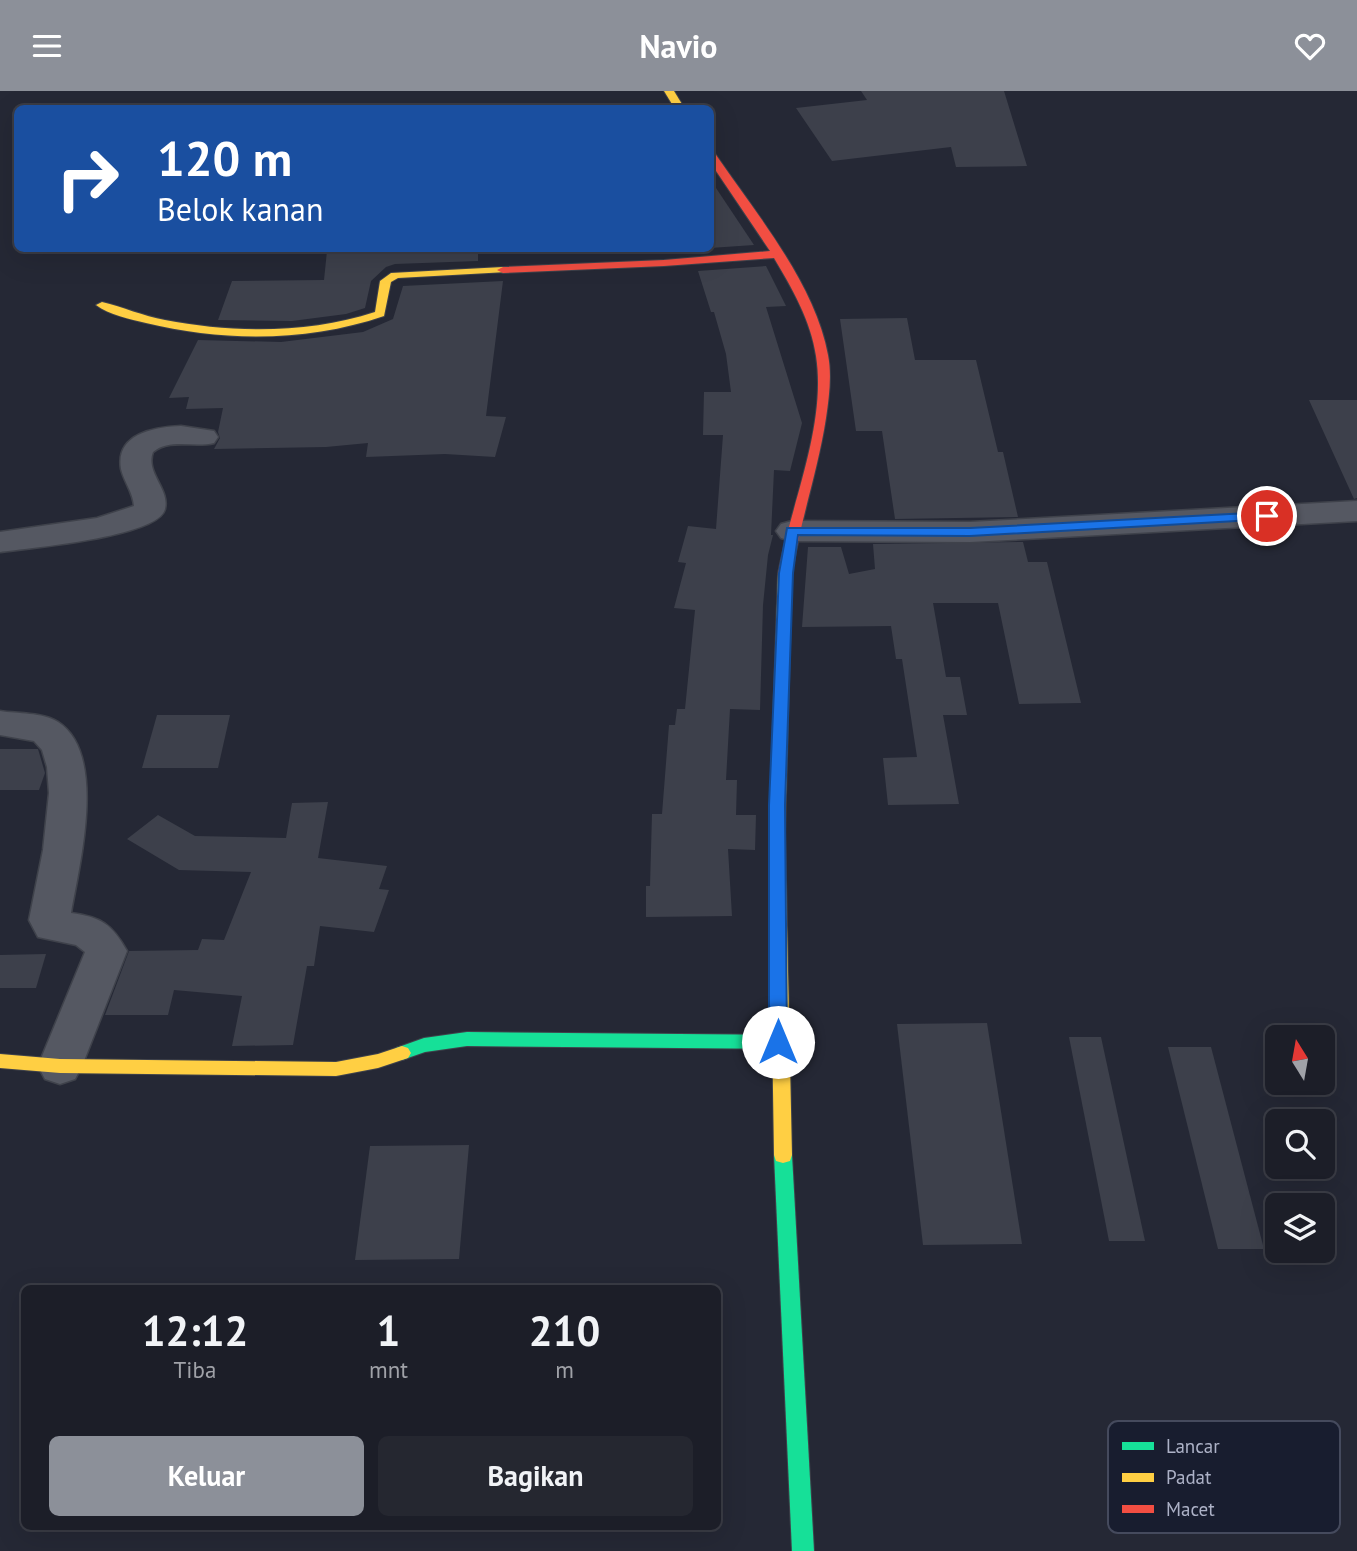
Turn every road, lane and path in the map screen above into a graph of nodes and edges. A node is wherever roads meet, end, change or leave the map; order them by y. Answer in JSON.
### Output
{"nodes":[{"id":1,"x":714,"y":160,"type":"edge"},
{"id":2,"x":777,"y":254,"type":"junction"},
{"id":3,"x":102,"y":305,"type":"dead end"},
{"id":4,"x":203,"y":437,"type":"dead end"},
{"id":5,"x":1357,"y":511,"type":"edge"},
{"id":6,"x":792,"y":531,"type":"junction"},
{"id":7,"x":0,"y":542,"type":"edge"},
{"id":8,"x":0,"y":723,"type":"edge"},
{"id":9,"x":778,"y":1042,"type":"junction"},
{"id":10,"x":0,"y":1061,"type":"edge"},
{"id":11,"x":60,"y":1066,"type":"junction"},
{"id":12,"x":803,"y":1551,"type":"edge"}],
"edges":[{"from":1,"to":2,"type":"street"},
{"from":2,"to":3,"type":"street"},
{"from":2,"to":6,"type":"street"},
{"from":4,"to":7,"type":"street"},
{"from":5,"to":6,"type":"street"},
{"from":6,"to":9,"type":"street"},
{"from":8,"to":11,"type":"street"},
{"from":9,"to":11,"type":"street"},
{"from":9,"to":12,"type":"street"},
{"from":10,"to":11,"type":"street"}]}
